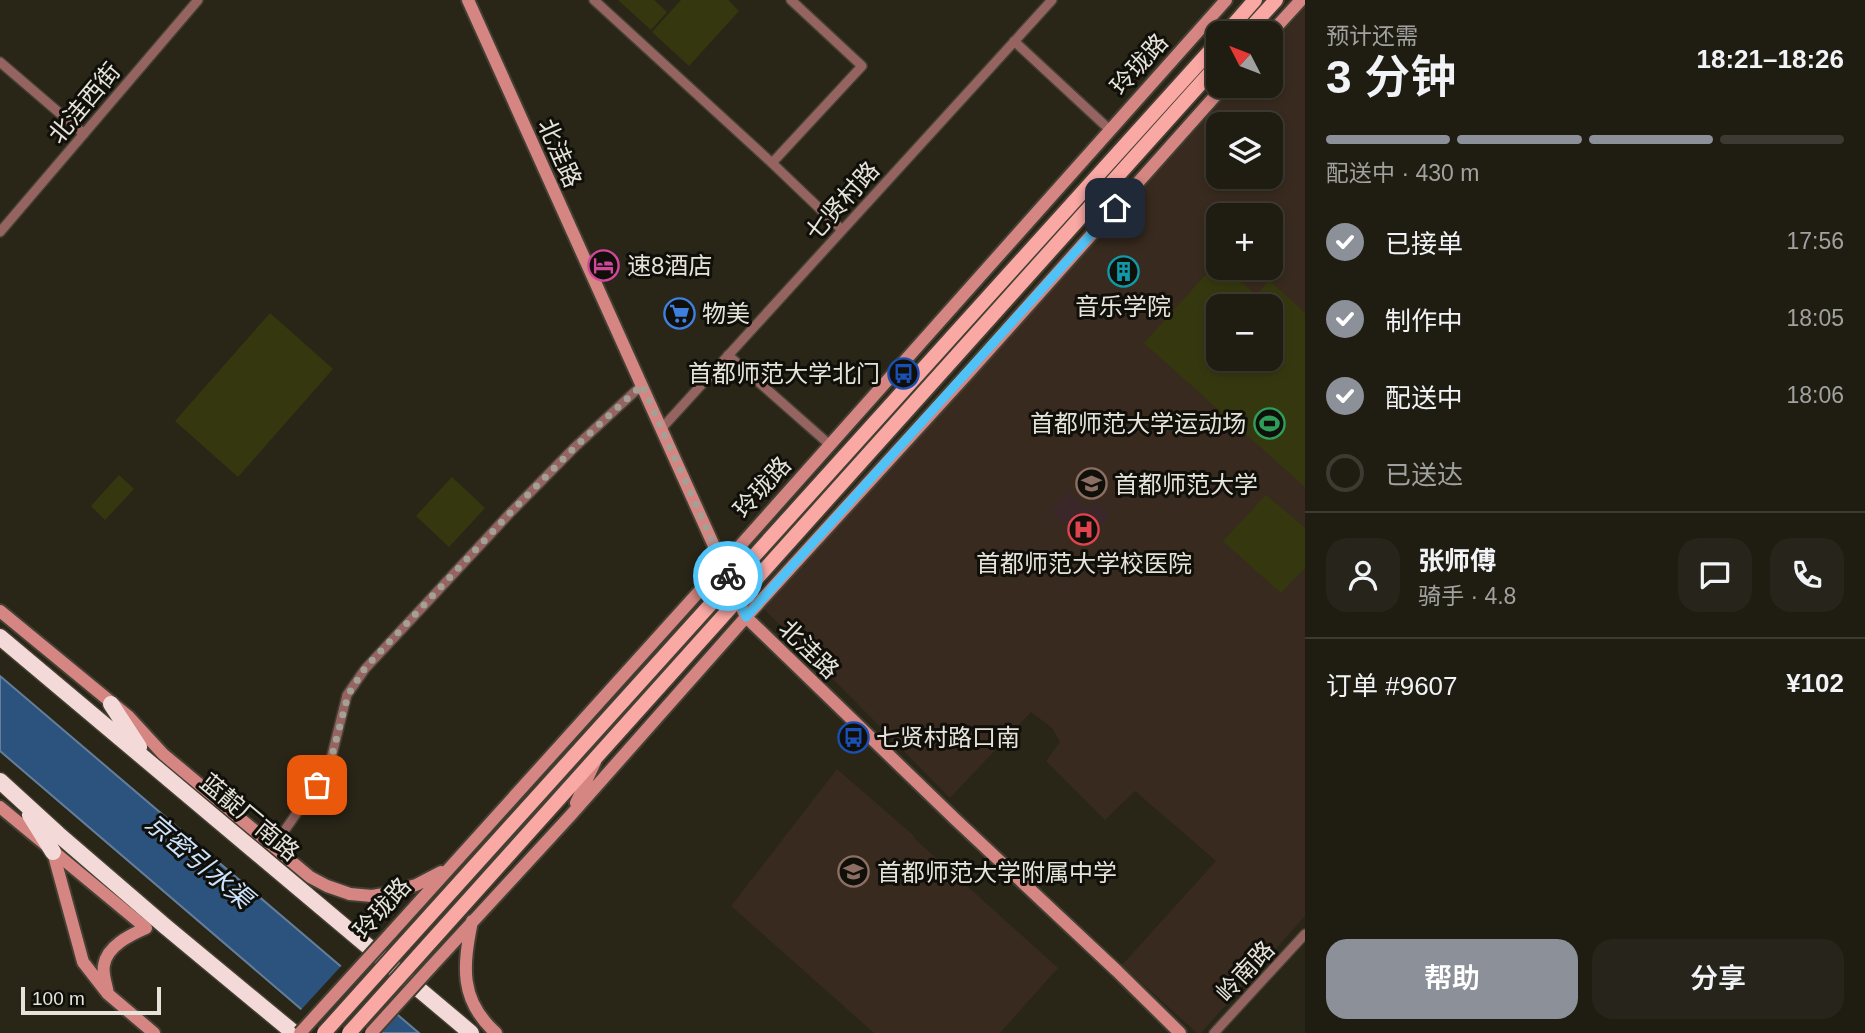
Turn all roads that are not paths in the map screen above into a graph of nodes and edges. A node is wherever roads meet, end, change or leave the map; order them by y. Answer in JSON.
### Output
{"nodes":[{"id":1,"x":198,"y":0,"type":"edge"},
{"id":2,"x":594,"y":0,"type":"edge"},
{"id":3,"x":792,"y":0,"type":"edge"},
{"id":4,"x":1052,"y":0,"type":"edge"},
{"id":5,"x":1226,"y":0,"type":"edge"},
{"id":6,"x":1255,"y":0,"type":"edge"},
{"id":7,"x":1276,"y":0,"type":"edge"},
{"id":8,"x":1301,"y":0,"type":"edge"},
{"id":9,"x":472,"y":2,"type":"edge"},
{"id":10,"x":1237,"y":21,"type":"edge"},
{"id":11,"x":1257,"y":21,"type":"edge"},
{"id":12,"x":1282,"y":21,"type":"edge"},
{"id":13,"x":1014,"y":41,"type":"junction"},
{"id":14,"x":1206,"y":55,"type":"edge"},
{"id":15,"x":0,"y":62,"type":"edge"},
{"id":16,"x":1206,"y":77,"type":"edge"},
{"id":17,"x":1213,"y":98,"type":"edge"},
{"id":18,"x":1110,"y":130,"type":"junction"},
{"id":19,"x":84,"y":134,"type":"junction"},
{"id":20,"x":772,"y":163,"type":"junction"},
{"id":21,"x":842,"y":230,"type":"junction"},
{"id":22,"x":0,"y":232,"type":"edge"},
{"id":23,"x":727,"y":355,"type":"junction"},
{"id":24,"x":642,"y":385,"type":"junction"},
{"id":25,"x":662,"y":428,"type":"junction"},
{"id":26,"x":830,"y":445,"type":"junction"},
{"id":27,"x":723,"y":565,"type":"junction"},
{"id":28,"x":731,"y":582,"type":"junction"},
{"id":29,"x":738,"y":598,"type":"junction"},
{"id":30,"x":0,"y":611,"type":"edge"},
{"id":31,"x":746,"y":617,"type":"junction"},
{"id":32,"x":0,"y":637,"type":"edge"},
{"id":33,"x":111,"y":704,"type":"junction"},
{"id":34,"x":591,"y":736,"type":"junction"},
{"id":35,"x":598,"y":757,"type":"junction"},
{"id":36,"x":548,"y":759,"type":"junction"},
{"id":37,"x":148,"y":761,"type":"junction"},
{"id":38,"x":0,"y":781,"type":"edge"},
{"id":39,"x":17,"y":795,"type":"junction"},
{"id":40,"x":0,"y":807,"type":"edge"},
{"id":41,"x":570,"y":816,"type":"junction"},
{"id":42,"x":274,"y":847,"type":"junction"},
{"id":43,"x":54,"y":852,"type":"junction"},
{"id":44,"x":450,"y":866,"type":"junction"},
{"id":45,"x":472,"y":921,"type":"junction"},
{"id":46,"x":166,"y":927,"type":"junction"},
{"id":47,"x":146,"y":928,"type":"junction"},
{"id":48,"x":1305,"y":934,"type":"edge"},
{"id":49,"x":108,"y":995,"type":"junction"},
{"id":50,"x":154,"y":1033,"type":"edge"},
{"id":51,"x":293,"y":1033,"type":"edge"},
{"id":52,"x":300,"y":1033,"type":"edge"},
{"id":53,"x":324,"y":1033,"type":"edge"},
{"id":54,"x":349,"y":1033,"type":"edge"},
{"id":55,"x":371,"y":1033,"type":"edge"},
{"id":56,"x":471,"y":1033,"type":"edge"},
{"id":57,"x":496,"y":1033,"type":"edge"},
{"id":58,"x":1180,"y":1033,"type":"edge"},
{"id":59,"x":1214,"y":1033,"type":"edge"}],
"edges":[{"from":1,"to":19,"type":"street","name":"北洼西街"},
{"from":2,"to":20,"type":"street"},
{"from":3,"to":20,"type":"street"},
{"from":4,"to":13,"type":"street","name":"七贤村路"},
{"from":5,"to":18,"type":"street","name":"玲珑路"},
{"from":6,"to":10,"type":"main road"},
{"from":7,"to":11,"type":"main road"},
{"from":8,"to":12,"type":"street"},
{"from":9,"to":24,"type":"street","name":"北洼路"},
{"from":13,"to":18,"type":"street"},
{"from":13,"to":21,"type":"street","name":"七贤村路"},
{"from":14,"to":28,"type":"main road","name":"玲珑路"},
{"from":15,"to":19,"type":"street"},
{"from":16,"to":29,"type":"main road"},
{"from":17,"to":31,"type":"street"},
{"from":18,"to":26,"type":"street","name":"玲珑路"},
{"from":19,"to":22,"type":"street","name":"北洼西街"},
{"from":20,"to":21,"type":"street"},
{"from":21,"to":23,"type":"street","name":"七贤村路"},
{"from":23,"to":25,"type":"street","name":"七贤村路"},
{"from":23,"to":26,"type":"street"},
{"from":24,"to":25,"type":"street","name":"北洼路"},
{"from":24,"to":42,"type":"street"},
{"from":25,"to":27,"type":"street","name":"北洼路"},
{"from":26,"to":27,"type":"street","name":"玲珑路"},
{"from":27,"to":28,"type":"street","name":"北洼路"},
{"from":27,"to":36,"type":"street","name":"玲珑路"},
{"from":28,"to":29,"type":"street","name":"北洼路"},
{"from":28,"to":34,"type":"main road","name":"玲珑路"},
{"from":29,"to":31,"type":"street","name":"北洼路"},
{"from":29,"to":35,"type":"main road"},
{"from":30,"to":33,"type":"street"},
{"from":31,"to":41,"type":"street"},
{"from":31,"to":58,"type":"street","name":"北洼路"},
{"from":32,"to":37,"type":"highway","name":"蓝靛厂南路"},
{"from":33,"to":37,"type":"highway"},
{"from":33,"to":42,"type":"street"},
{"from":34,"to":36,"type":"street"},
{"from":34,"to":53,"type":"main road","name":"玲珑路","bridge":true},
{"from":35,"to":41,"type":"street"},
{"from":35,"to":54,"type":"main road","bridge":true},
{"from":36,"to":44,"type":"street","name":"玲珑路"},
{"from":37,"to":56,"type":"highway","name":"蓝靛厂南路"},
{"from":38,"to":39,"type":"highway"},
{"from":39,"to":43,"type":"highway"},
{"from":39,"to":46,"type":"highway"},
{"from":40,"to":43,"type":"street"},
{"from":41,"to":45,"type":"street"},
{"from":42,"to":44,"type":"street","bridge":true},
{"from":43,"to":47,"type":"street"},
{"from":43,"to":49,"type":"street"},
{"from":44,"to":52,"type":"street","name":"玲珑路","bridge":true},
{"from":45,"to":55,"type":"street","bridge":true},
{"from":45,"to":57,"type":"street"},
{"from":46,"to":47,"type":"highway"},
{"from":46,"to":51,"type":"highway"},
{"from":47,"to":49,"type":"street"},
{"from":48,"to":59,"type":"street","name":"岭南路"},
{"from":49,"to":50,"type":"street"}]}
